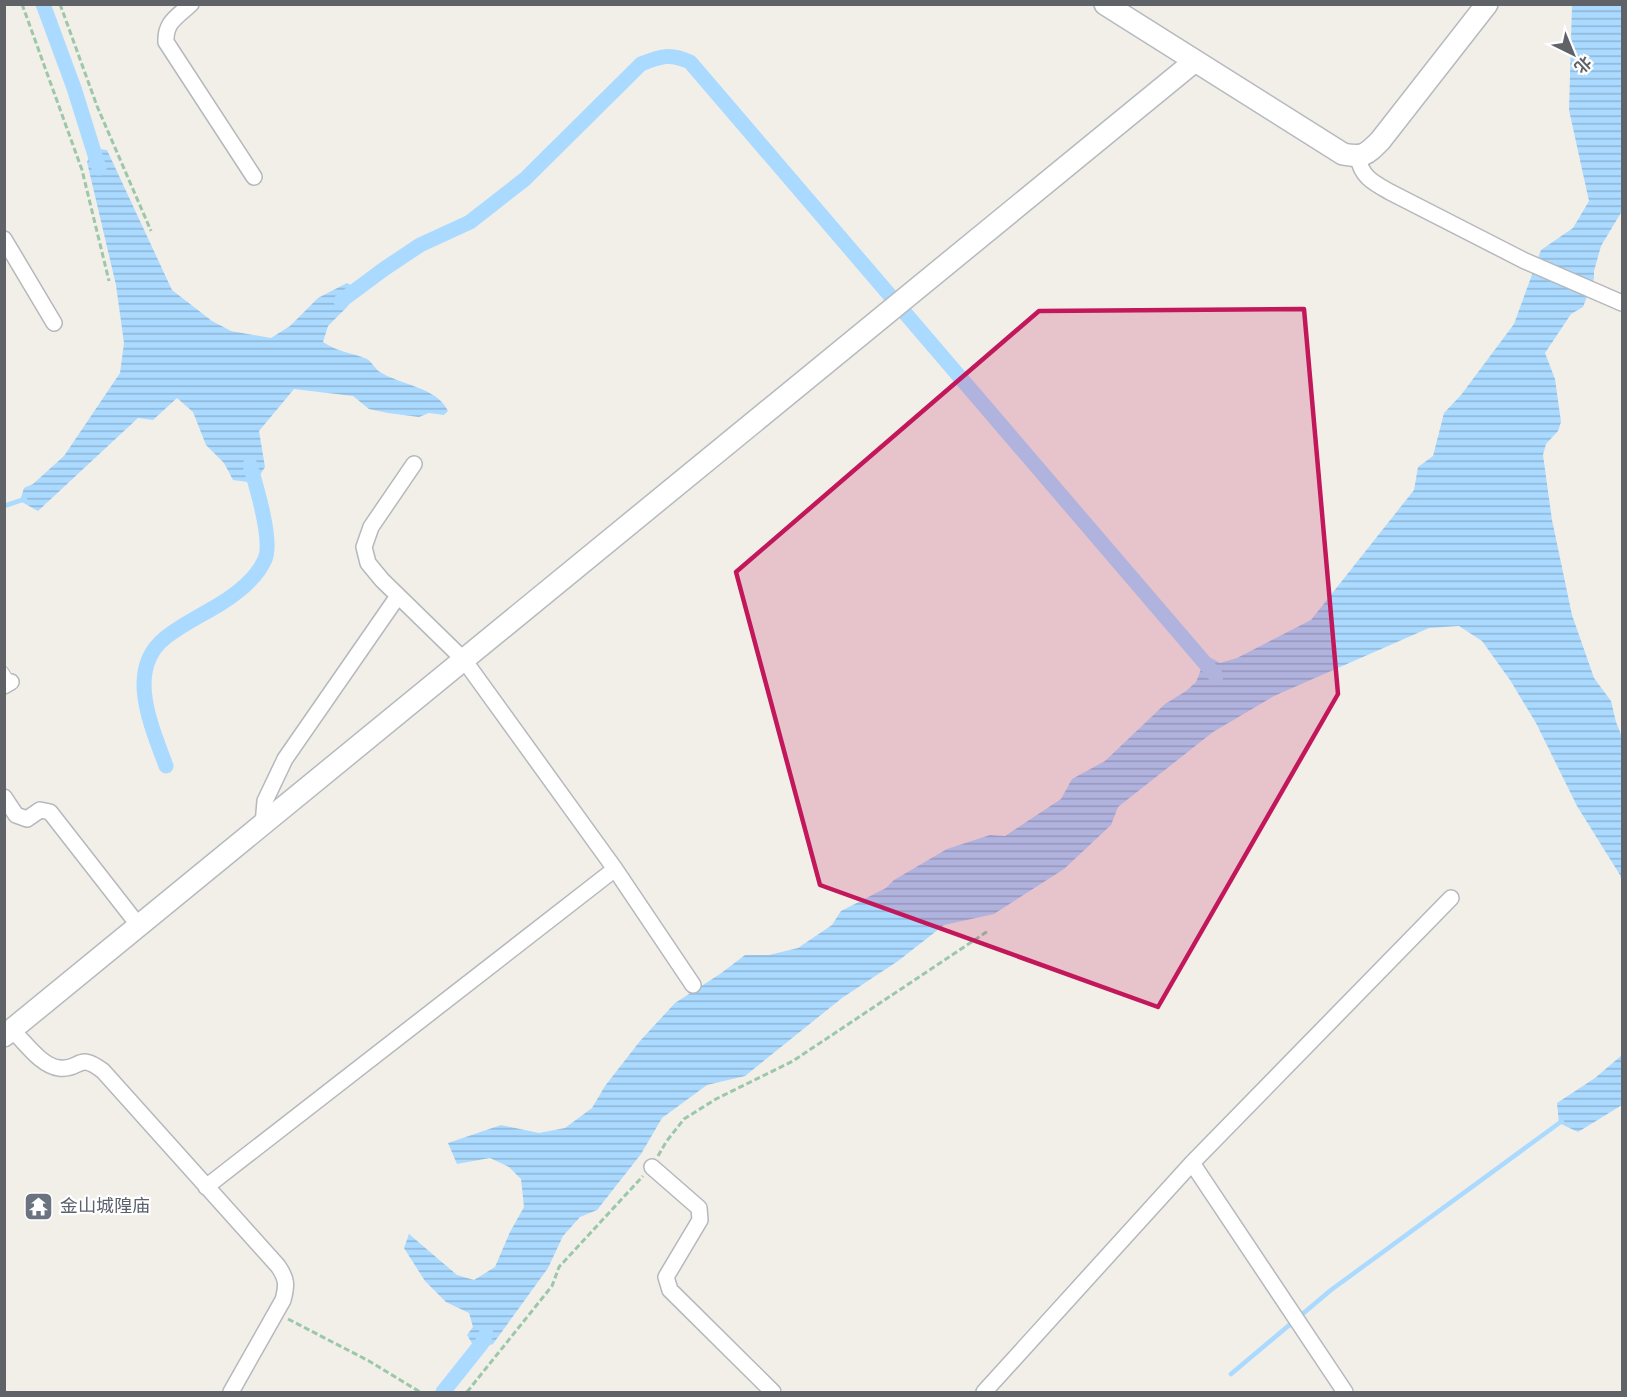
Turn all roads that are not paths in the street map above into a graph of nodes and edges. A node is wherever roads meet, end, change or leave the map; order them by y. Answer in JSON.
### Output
{"nodes":[{"id":1,"x":191,"y":4,"type":"edge"},
{"id":2,"x":1105,"y":4,"type":"edge"},
{"id":3,"x":1487,"y":4,"type":"edge"},
{"id":4,"x":1195,"y":61,"type":"junction"},
{"id":5,"x":1358,"y":157,"type":"junction"},
{"id":6,"x":254,"y":177,"type":"dead end"},
{"id":7,"x":4,"y":239,"type":"edge"},
{"id":8,"x":1623,"y":303,"type":"edge"},
{"id":9,"x":54,"y":323,"type":"dead end"},
{"id":10,"x":414,"y":464,"type":"dead end"},
{"id":11,"x":398,"y":596,"type":"junction"},
{"id":12,"x":464,"y":660,"type":"junction"},
{"id":13,"x":4,"y":797,"type":"edge"},
{"id":14,"x":263,"y":825,"type":"junction"},
{"id":15,"x":615,"y":869,"type":"junction"},
{"id":16,"x":1451,"y":898,"type":"dead end"},
{"id":17,"x":139,"y":926,"type":"junction"},
{"id":18,"x":693,"y":985,"type":"dead end"},
{"id":19,"x":8,"y":1033,"type":"edge"},
{"id":20,"x":1192,"y":1163,"type":"junction"},
{"id":21,"x":652,"y":1167,"type":"road end"},
{"id":22,"x":206,"y":1186,"type":"junction"},
{"id":23,"x":231,"y":1392,"type":"edge"},
{"id":24,"x":773,"y":1392,"type":"edge"},
{"id":25,"x":984,"y":1392,"type":"edge"},
{"id":26,"x":1345,"y":1392,"type":"edge"}],
"edges":[{"from":1,"to":6,"type":"street"},
{"from":2,"to":4,"type":"street"},
{"from":3,"to":5,"type":"street"},
{"from":4,"to":5,"type":"street"},
{"from":4,"to":12,"type":"street"},
{"from":5,"to":8,"type":"street"},
{"from":7,"to":9,"type":"street"},
{"from":10,"to":11,"type":"street"},
{"from":11,"to":12,"type":"street"},
{"from":11,"to":14,"type":"street"},
{"from":12,"to":14,"type":"street"},
{"from":12,"to":15,"type":"street"},
{"from":13,"to":17,"type":"street"},
{"from":14,"to":17,"type":"street"},
{"from":15,"to":18,"type":"street"},
{"from":15,"to":22,"type":"street"},
{"from":16,"to":20,"type":"street"},
{"from":17,"to":19,"type":"street"},
{"from":19,"to":22,"type":"street"},
{"from":20,"to":25,"type":"street"},
{"from":20,"to":26,"type":"street"},
{"from":21,"to":24,"type":"street"},
{"from":22,"to":23,"type":"street"}]}
